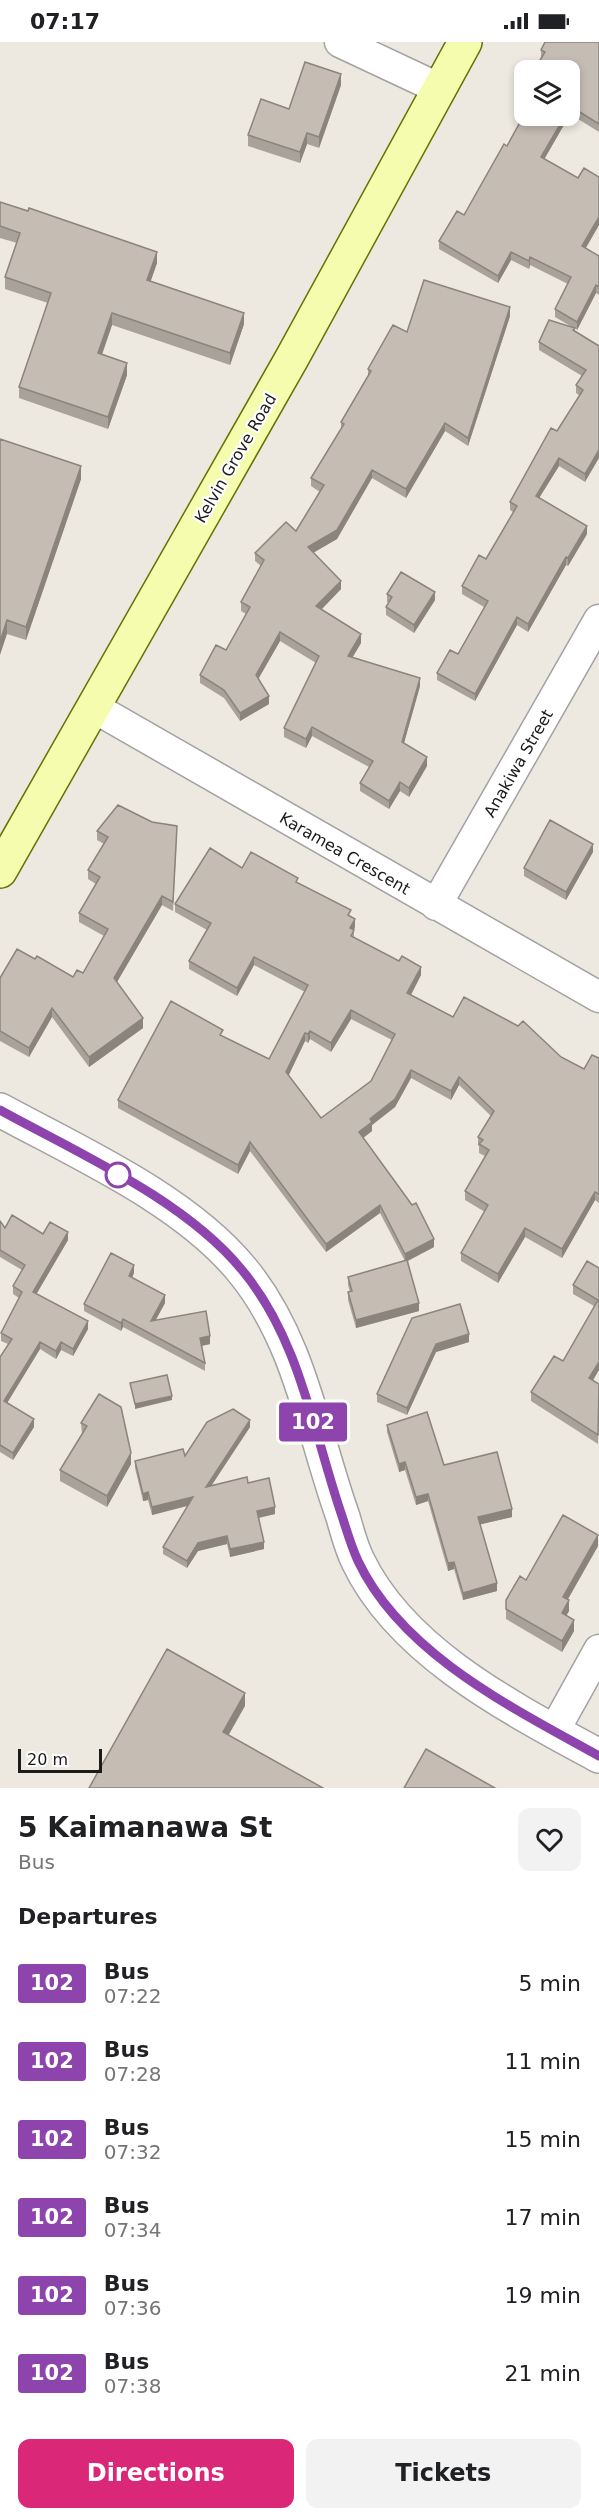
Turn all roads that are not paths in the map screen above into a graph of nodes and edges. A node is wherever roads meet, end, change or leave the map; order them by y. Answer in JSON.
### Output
{"nodes":[{"id":1,"x":340,"y":42,"type":"edge"},
{"id":2,"x":465,"y":42,"type":"edge"},
{"id":3,"x":438,"y":88,"type":"junction"},
{"id":4,"x":599,"y":620,"type":"edge"},
{"id":5,"x":93,"y":707,"type":"junction"},
{"id":6,"x":0,"y":871,"type":"edge"},
{"id":7,"x":436,"y":905,"type":"junction"},
{"id":8,"x":599,"y":997,"type":"edge"},
{"id":9,"x":0,"y":1110,"type":"edge"},
{"id":10,"x":599,"y":1650,"type":"edge"},
{"id":11,"x":554,"y":1731,"type":"junction"},
{"id":12,"x":599,"y":1756,"type":"edge"}],
"edges":[{"from":1,"to":3,"type":"street"},
{"from":2,"to":3,"type":"main road","name":"Kelvin Grove Road"},
{"from":3,"to":5,"type":"main road","name":"Kelvin Grove Road"},
{"from":4,"to":7,"type":"street","name":"Anakiwa Street"},
{"from":5,"to":6,"type":"main road","name":"Kelvin Grove Road"},
{"from":5,"to":7,"type":"street","name":"Karamea Crescent"},
{"from":7,"to":8,"type":"street","name":"Karamea Crescent"},
{"from":9,"to":11,"type":"street"},
{"from":10,"to":11,"type":"street"},
{"from":11,"to":12,"type":"street"}]}
